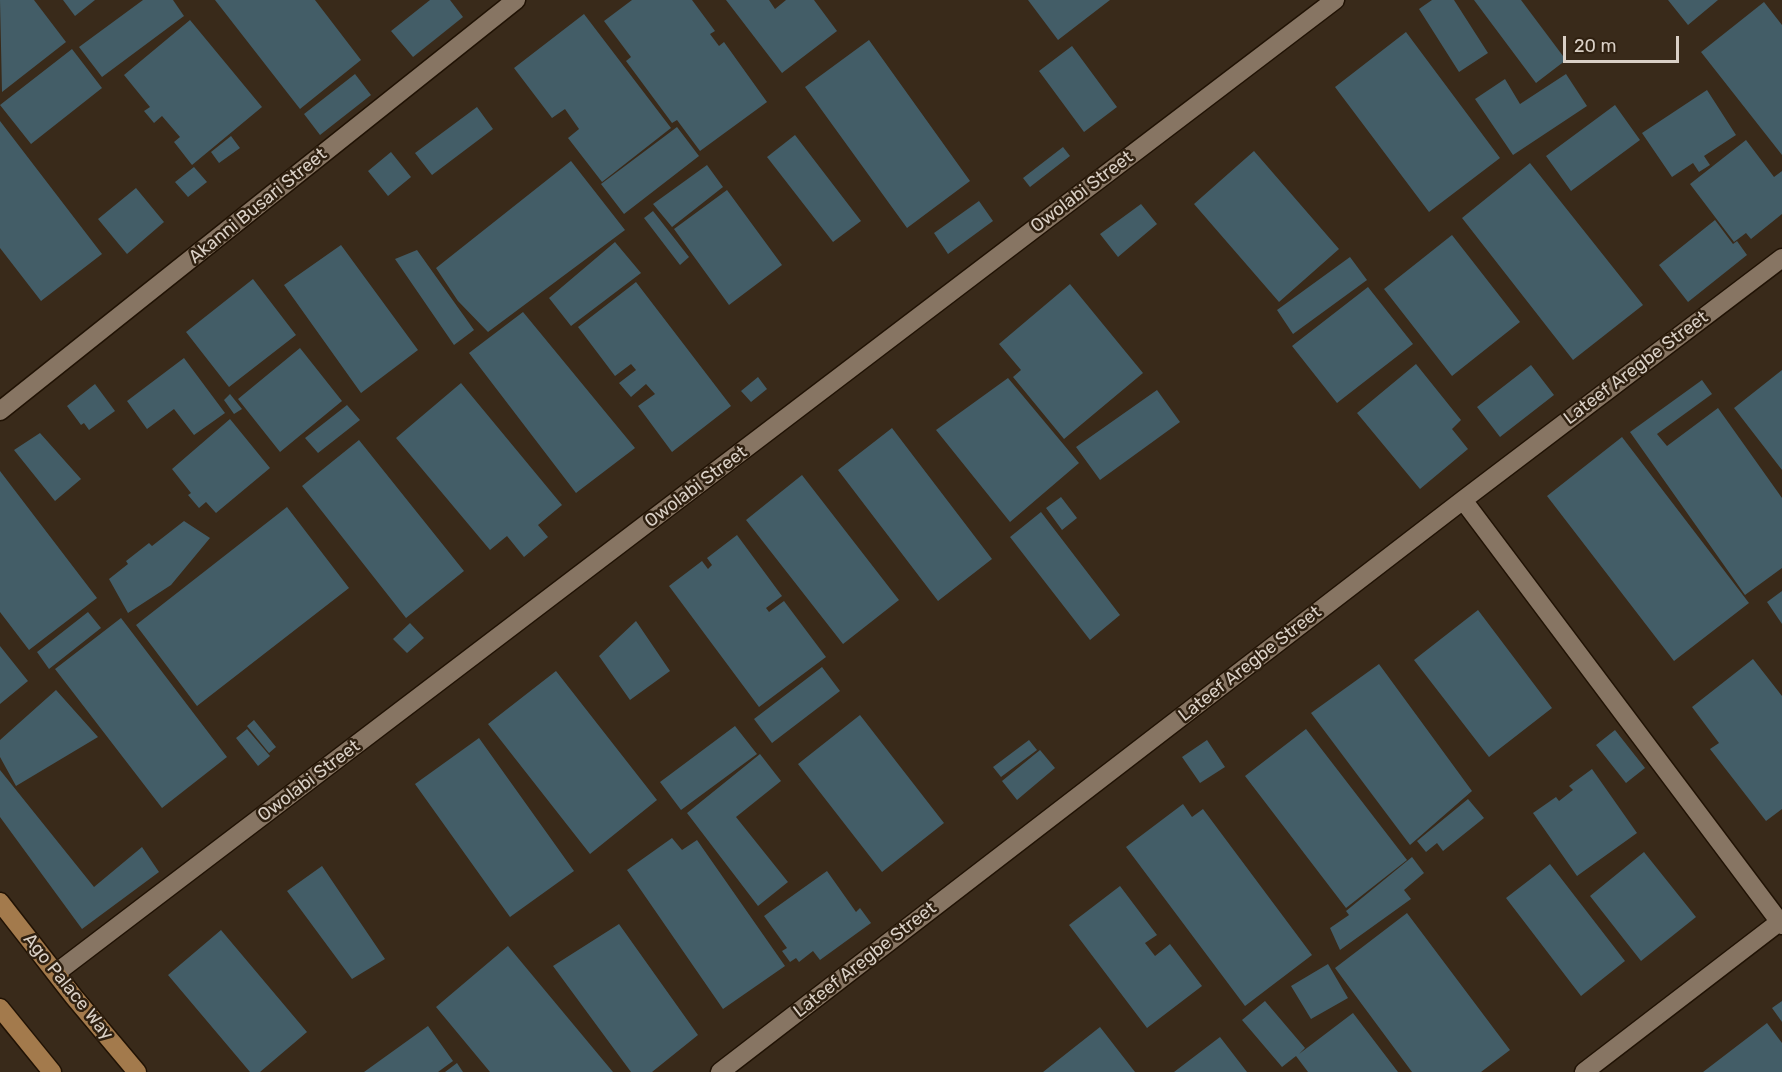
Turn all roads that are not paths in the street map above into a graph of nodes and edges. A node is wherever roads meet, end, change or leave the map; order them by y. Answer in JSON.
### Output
{"nodes":[{"id":1,"x":516,"y":0,"type":"edge"},
{"id":2,"x":1335,"y":0,"type":"edge"},
{"id":3,"x":1782,"y":258,"type":"edge"},
{"id":4,"x":0,"y":411,"type":"edge"},
{"id":5,"x":1463,"y":500,"type":"junction"},
{"id":6,"x":0,"y":902,"type":"edge"},
{"id":7,"x":1781,"y":922,"type":"edge"},
{"id":8,"x":56,"y":973,"type":"junction"},
{"id":9,"x":2,"y":1016,"type":"edge"},
{"id":10,"x":52,"y":1072,"type":"edge"},
{"id":11,"x":137,"y":1072,"type":"edge"},
{"id":12,"x":720,"y":1072,"type":"edge"},
{"id":13,"x":1584,"y":1072,"type":"edge"}],
"edges":[{"from":1,"to":4,"type":"street","name":"Akanni Busari Street"},
{"from":2,"to":8,"type":"street","name":"Owolabi Street"},
{"from":3,"to":5,"type":"street","name":"Lateef Aregbe Street"},
{"from":5,"to":7,"type":"street"},
{"from":5,"to":12,"type":"street","name":"Lateef Aregbe Street"},
{"from":6,"to":8,"type":"main road","name":"Ago Palace Way"},
{"from":7,"to":13,"type":"street"},
{"from":8,"to":11,"type":"main road","name":"Ago Palace Way"},
{"from":9,"to":10,"type":"main road"}]}
